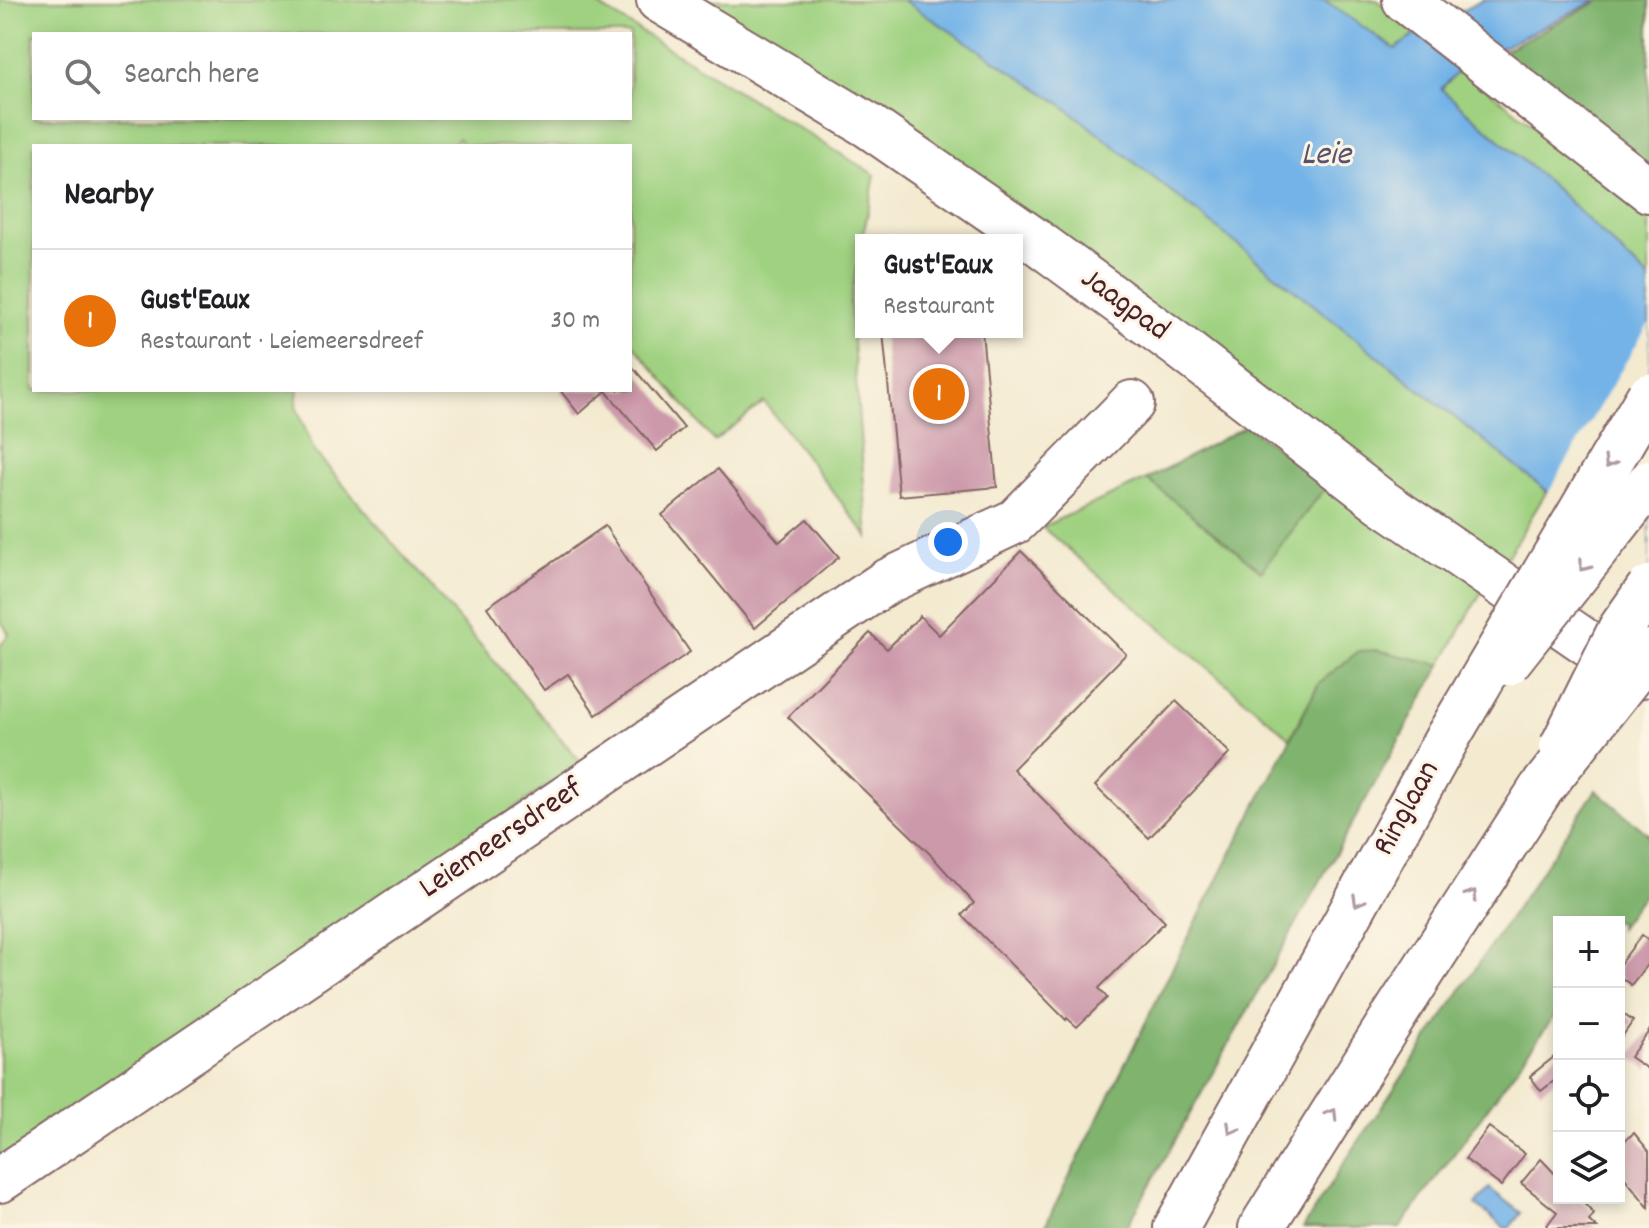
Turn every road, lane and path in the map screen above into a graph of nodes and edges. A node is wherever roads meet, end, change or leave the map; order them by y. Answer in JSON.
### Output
{"nodes":[{"id":1,"x":659,"y":0,"type":"edge"},
{"id":2,"x":1420,"y":12,"type":"edge"},
{"id":3,"x":1649,"y":190,"type":"edge"},
{"id":4,"x":1649,"y":396,"type":"edge"},
{"id":5,"x":1132,"y":403,"type":"dead end"},
{"id":6,"x":1649,"y":483,"type":"edge"},
{"id":7,"x":1649,"y":588,"type":"edge"},
{"id":8,"x":1649,"y":652,"type":"edge"},
{"id":9,"x":1649,"y":685,"type":"edge"},
{"id":10,"x":1449,"y":735,"type":"junction"},
{"id":11,"x":1541,"y":789,"type":"junction"},
{"id":12,"x":0,"y":1180,"type":"edge"},
{"id":13,"x":1176,"y":1228,"type":"edge"},
{"id":14,"x":1261,"y":1228,"type":"edge"}],
"edges":[{"from":1,"to":9,"type":"main road","name":"Jaagpad"},
{"from":2,"to":3,"type":"main road"},
{"from":4,"to":10,"type":"main road","name":"Ringlaan","one_way":true,"bridge":true},
{"from":5,"to":12,"type":"main road","name":"Leiemeersdreef"},
{"from":6,"to":10,"type":"main road","one_way":true,"bridge":true},
{"from":7,"to":11,"type":"main road","bridge":true},
{"from":8,"to":11,"type":"main road","bridge":true},
{"from":10,"to":13,"type":"main road","name":"Ringlaan","one_way":true},
{"from":14,"to":11,"type":"main road","one_way":true}]}
